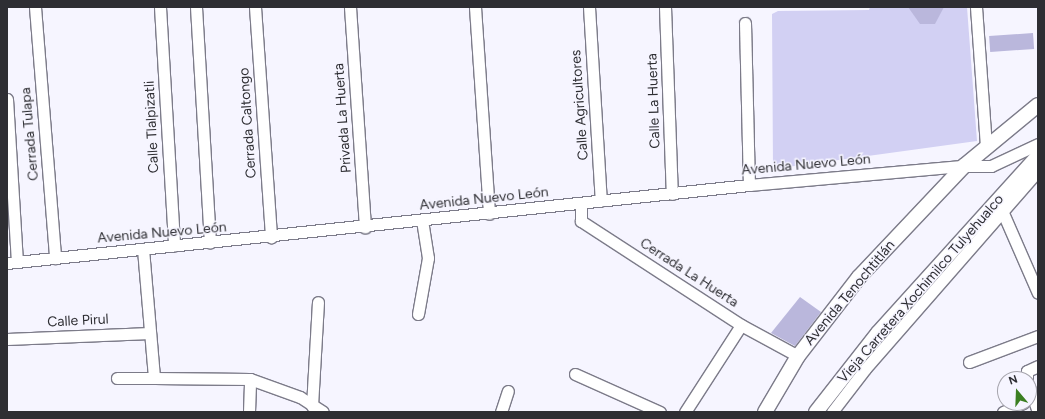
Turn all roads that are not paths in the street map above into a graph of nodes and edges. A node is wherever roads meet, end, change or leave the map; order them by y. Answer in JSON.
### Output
{"nodes":[{"id":1,"x":35,"y":7,"type":"edge"},
{"id":2,"x":160,"y":7,"type":"edge"},
{"id":3,"x":196,"y":7,"type":"edge"},
{"id":4,"x":255,"y":7,"type":"edge"},
{"id":5,"x":350,"y":7,"type":"edge"},
{"id":6,"x":475,"y":7,"type":"edge"},
{"id":7,"x":589,"y":7,"type":"edge"},
{"id":8,"x":665,"y":7,"type":"edge"},
{"id":9,"x":976,"y":7,"type":"edge"},
{"id":10,"x":744,"y":22,"type":"dead end"},
{"id":11,"x":7,"y":99,"type":"edge"},
{"id":12,"x":1038,"y":105,"type":"edge"},
{"id":13,"x":986,"y":144,"type":"junction"},
{"id":14,"x":1038,"y":144,"type":"edge"},
{"id":15,"x":1038,"y":156,"type":"edge"},
{"id":16,"x":964,"y":166,"type":"junction"},
{"id":17,"x":1033,"y":170,"type":"edge"},
{"id":18,"x":749,"y":186,"type":"junction"},
{"id":19,"x":672,"y":194,"type":"junction"},
{"id":20,"x":601,"y":201,"type":"junction"},
{"id":21,"x":581,"y":203,"type":"junction"},
{"id":22,"x":1003,"y":213,"type":"junction"},
{"id":23,"x":489,"y":214,"type":"junction"},
{"id":24,"x":422,"y":221,"type":"junction"},
{"id":25,"x":365,"y":227,"type":"junction"},
{"id":26,"x":271,"y":237,"type":"junction"},
{"id":27,"x":210,"y":244,"type":"junction"},
{"id":28,"x":174,"y":246,"type":"junction"},
{"id":29,"x":143,"y":249,"type":"junction"},
{"id":30,"x":55,"y":258,"type":"junction"},
{"id":31,"x":12,"y":263,"type":"edge"},
{"id":32,"x":1034,"y":273,"type":"edge"},
{"id":33,"x":1038,"y":293,"type":"edge"},
{"id":34,"x":318,"y":302,"type":"dead end"},
{"id":35,"x":418,"y":314,"type":"dead end"},
{"id":36,"x":741,"y":325,"type":"junction"},
{"id":37,"x":150,"y":333,"type":"junction"},
{"id":38,"x":1038,"y":336,"type":"edge"},
{"id":39,"x":7,"y":339,"type":"edge"},
{"id":40,"x":798,"y":356,"type":"junction"},
{"id":41,"x":968,"y":362,"type":"dead end"},
{"id":42,"x":1038,"y":366,"type":"edge"},
{"id":43,"x":1027,"y":371,"type":"edge"},
{"id":44,"x":575,"y":374,"type":"dead end"},
{"id":45,"x":117,"y":378,"type":"dead end"},
{"id":46,"x":154,"y":378,"type":"junction"},
{"id":47,"x":250,"y":378,"type":"junction"},
{"id":48,"x":508,"y":390,"type":"dead end"},
{"id":49,"x":312,"y":406,"type":"junction"},
{"id":50,"x":249,"y":412,"type":"edge"},
{"id":51,"x":323,"y":412,"type":"edge"},
{"id":52,"x":501,"y":412,"type":"edge"},
{"id":53,"x":660,"y":412,"type":"edge"},
{"id":54,"x":685,"y":412,"type":"edge"},
{"id":55,"x":766,"y":412,"type":"edge"},
{"id":56,"x":816,"y":412,"type":"edge"},
{"id":57,"x":832,"y":412,"type":"edge"}],
"edges":[{"from":1,"to":30,"type":"street","name":"Cerrada Tulapa"},
{"from":2,"to":28,"type":"street","name":"Calle Tlalpizatli"},
{"from":3,"to":27,"type":"street"},
{"from":4,"to":26,"type":"street","name":"Cerrada Caltongo"},
{"from":5,"to":25,"type":"street","name":"Privada La Huerta"},
{"from":6,"to":23,"type":"street"},
{"from":7,"to":20,"type":"street","name":"Calle Agricultores"},
{"from":8,"to":19,"type":"street","name":"Calle La Huerta"},
{"from":9,"to":13,"type":"street"},
{"from":10,"to":18,"type":"street"},
{"from":11,"to":31,"type":"street"},
{"from":12,"to":13,"type":"main road","name":"Avenida Tenochtitlán"},
{"from":13,"to":16,"type":"main road","name":"Avenida Tenochtitlán"},
{"from":14,"to":16,"type":"street","name":"Avenida Nuevo León"},
{"from":15,"to":17,"type":"main road","name":"Vieja Carretera Xochimilco Tulyehualco"},
{"from":16,"to":18,"type":"street","name":"Avenida Nuevo León"},
{"from":16,"to":40,"type":"main road","name":"Avenida Tenochtitlán"},
{"from":17,"to":22,"type":"street"},
{"from":17,"to":56,"type":"main road","name":"Vieja Carretera Xochimilco Tulyehualco"},
{"from":18,"to":19,"type":"street","name":"Avenida Nuevo León"},
{"from":19,"to":20,"type":"street","name":"Avenida Nuevo León"},
{"from":20,"to":21,"type":"street","name":"Avenida Nuevo León"},
{"from":21,"to":23,"type":"street","name":"Avenida Nuevo León"},
{"from":21,"to":36,"type":"street","name":"Cerrada La Huerta"},
{"from":22,"to":32,"type":"street"},
{"from":22,"to":57,"type":"street"},
{"from":23,"to":24,"type":"street","name":"Avenida Nuevo León"},
{"from":24,"to":25,"type":"street","name":"Avenida Nuevo León"},
{"from":24,"to":35,"type":"street"},
{"from":25,"to":26,"type":"street","name":"Avenida Nuevo León"},
{"from":26,"to":27,"type":"street","name":"Avenida Nuevo León"},
{"from":27,"to":28,"type":"street","name":"Avenida Nuevo León"},
{"from":28,"to":29,"type":"street","name":"Avenida Nuevo León"},
{"from":29,"to":30,"type":"street","name":"Avenida Nuevo León"},
{"from":29,"to":37,"type":"street"},
{"from":30,"to":31,"type":"street","name":"Avenida Nuevo León"},
{"from":32,"to":33,"type":"street"},
{"from":34,"to":49,"type":"street"},
{"from":36,"to":40,"type":"street","name":"Cerrada La Huerta"},
{"from":36,"to":54,"type":"street"},
{"from":37,"to":39,"type":"street","name":"Calle Pirul"},
{"from":37,"to":46,"type":"street"},
{"from":38,"to":41,"type":"street"},
{"from":40,"to":55,"type":"main road","name":"Avenida Tenochtitlán"},
{"from":42,"to":43,"type":"street"},
{"from":44,"to":53,"type":"street"},
{"from":45,"to":46,"type":"street"},
{"from":46,"to":47,"type":"street"},
{"from":47,"to":49,"type":"street"},
{"from":47,"to":50,"type":"street"},
{"from":48,"to":52,"type":"street"},
{"from":49,"to":51,"type":"street"}]}
